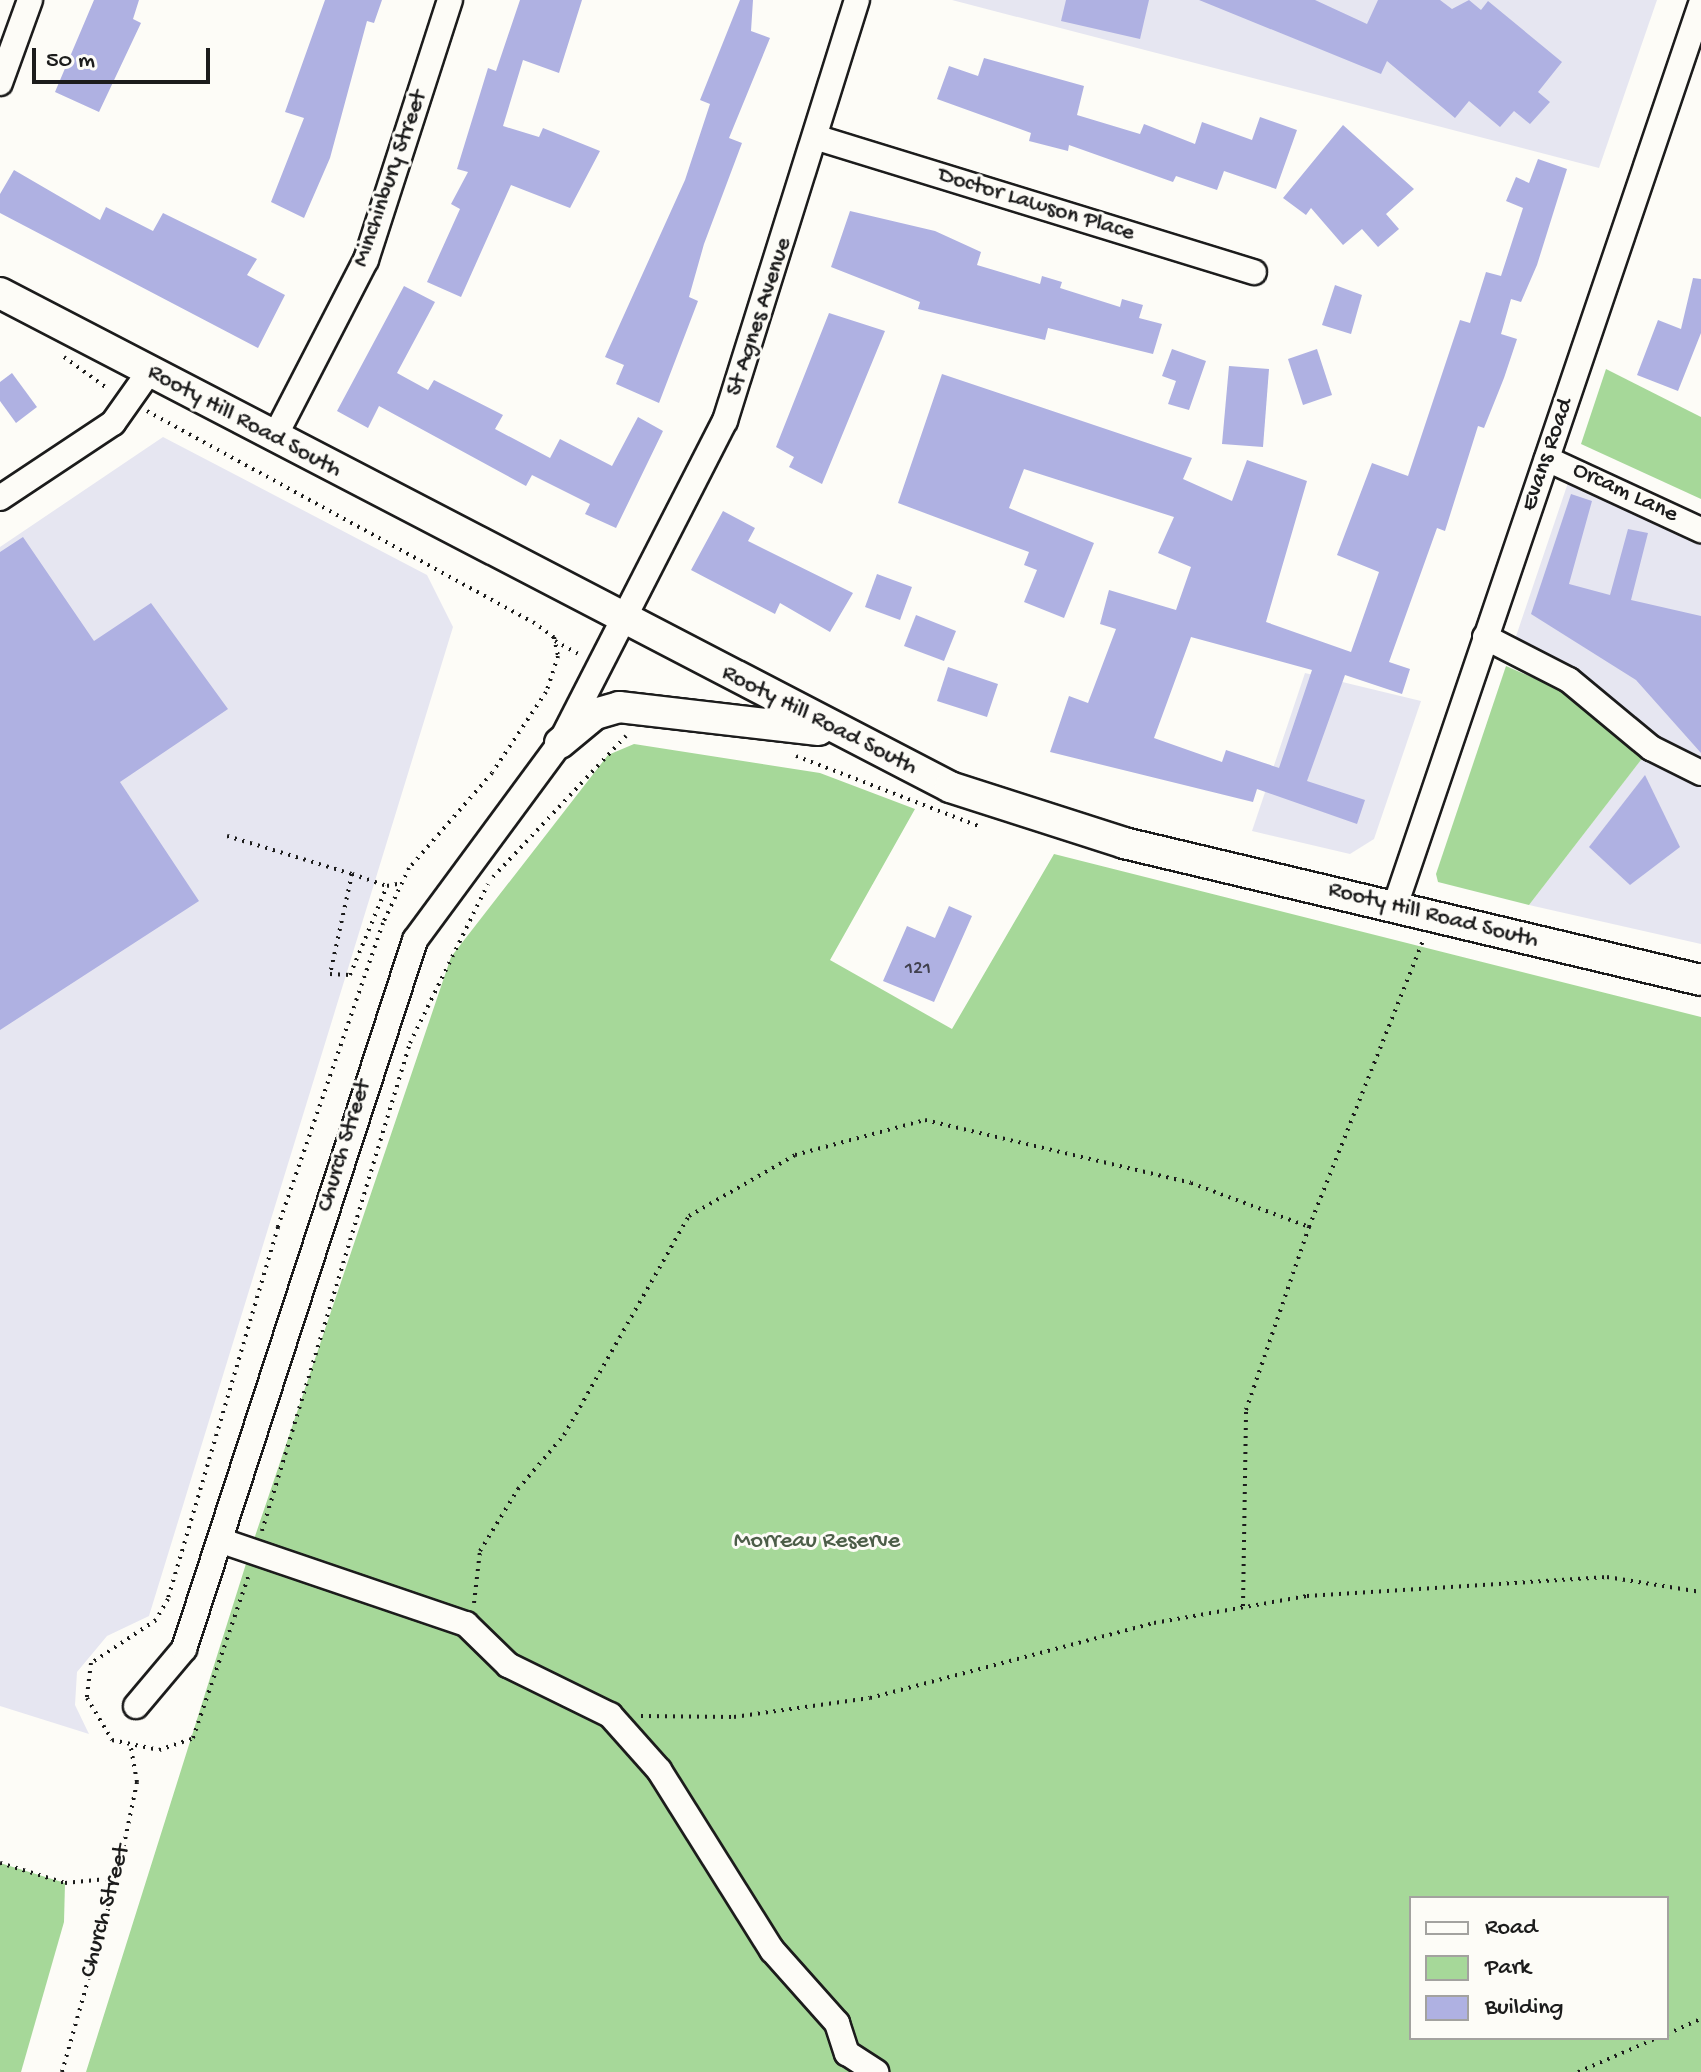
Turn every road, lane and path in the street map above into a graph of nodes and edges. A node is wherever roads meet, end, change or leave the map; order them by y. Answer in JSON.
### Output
{"nodes":[{"id":1,"x":30,"y":0,"type":"edge"},
{"id":2,"x":450,"y":0,"type":"edge"},
{"id":3,"x":857,"y":0,"type":"edge"},
{"id":4,"x":1701,"y":4,"type":"edge"},
{"id":5,"x":0,"y":83,"type":"edge"},
{"id":6,"x":818,"y":138,"type":"junction"},
{"id":7,"x":1254,"y":272,"type":"dead end"},
{"id":8,"x":0,"y":293,"type":"edge"},
{"id":9,"x":58,"y":351,"type":"dead end"},
{"id":10,"x":149,"y":372,"type":"junction"},
{"id":11,"x":132,"y":402,"type":"junction"},
{"id":12,"x":274,"y":438,"type":"junction"},
{"id":13,"x":1547,"y":459,"type":"junction"},
{"id":14,"x":0,"y":498,"type":"edge"},
{"id":15,"x":1701,"y":530,"type":"edge"},
{"id":16,"x":624,"y":619,"type":"junction"},
{"id":17,"x":1485,"y":637,"type":"junction"},
{"id":18,"x":638,"y":731,"type":"dead end"},
{"id":19,"x":837,"y":732,"type":"junction"},
{"id":20,"x":560,"y":743,"type":"junction"},
{"id":21,"x":789,"y":753,"type":"dead end"},
{"id":22,"x":1701,"y":773,"type":"edge"},
{"id":23,"x":982,"y":828,"type":"dead end"},
{"id":24,"x":227,"y":836,"type":"dead end"},
{"id":25,"x":352,"y":874,"type":"junction"},
{"id":26,"x":402,"y":883,"type":"junction"},
{"id":27,"x":387,"y":886,"type":"junction"},
{"id":28,"x":1395,"y":906,"type":"junction"},
{"id":29,"x":1424,"y":938,"type":"dead end"},
{"id":30,"x":1701,"y":980,"type":"edge"},
{"id":31,"x":1309,"y":1227,"type":"junction"},
{"id":32,"x":222,"y":1541,"type":"junction"},
{"id":33,"x":256,"y":1553,"type":"junction"},
{"id":34,"x":1701,"y":1592,"type":"edge"},
{"id":35,"x":1243,"y":1607,"type":"junction"},
{"id":36,"x":466,"y":1624,"type":"junction"},
{"id":37,"x":136,"y":1706,"type":"dead end"},
{"id":38,"x":610,"y":1715,"type":"junction"},
{"id":39,"x":131,"y":1748,"type":"junction"},
{"id":40,"x":144,"y":1750,"type":"junction"},
{"id":41,"x":136,"y":1760,"type":"junction"},
{"id":42,"x":0,"y":1863,"type":"edge"},
{"id":43,"x":117,"y":1878,"type":"junction"},
{"id":44,"x":1701,"y":2019,"type":"edge"},
{"id":45,"x":1669,"y":2033,"type":"edge"},
{"id":46,"x":1652,"y":2040,"type":"edge"},
{"id":47,"x":62,"y":2072,"type":"edge"},
{"id":48,"x":876,"y":2072,"type":"edge"},
{"id":49,"x":1578,"y":2072,"type":"edge"}],
"edges":[{"from":1,"to":5,"type":"street"},
{"from":2,"to":12,"type":"street","name":"Minchinbury Street"},
{"from":3,"to":6,"type":"street","name":"St Agnes Avenue"},
{"from":4,"to":13,"type":"street","name":"Evans Road"},
{"from":6,"to":7,"type":"street","name":"Doctor Lawson Place"},
{"from":6,"to":16,"type":"street","name":"St Agnes Avenue"},
{"from":8,"to":10,"type":"main road","name":"Rooty Hill Road South"},
{"from":9,"to":11,"type":"path"},
{"from":10,"to":11,"type":"street"},
{"from":10,"to":12,"type":"main road","name":"Rooty Hill Road South"},
{"from":11,"to":14,"type":"street"},
{"from":11,"to":26,"type":"path"},
{"from":12,"to":16,"type":"main road","name":"Rooty Hill Road South"},
{"from":13,"to":15,"type":"street","name":"Orcam Lane"},
{"from":13,"to":17,"type":"street","name":"Evans Road"},
{"from":16,"to":19,"type":"main road","name":"Rooty Hill Road South"},
{"from":16,"to":20,"type":"street","name":"Church Street"},
{"from":17,"to":22,"type":"street"},
{"from":17,"to":28,"type":"street","name":"Evans Road"},
{"from":18,"to":33,"type":"path"},
{"from":19,"to":20,"type":"main road"},
{"from":19,"to":28,"type":"main road","name":"Rooty Hill Road South"},
{"from":20,"to":32,"type":"street","name":"Church Street"},
{"from":21,"to":23,"type":"path"},
{"from":24,"to":25,"type":"path"},
{"from":25,"to":27,"type":"path"},
{"from":25,"to":27,"type":"path"},
{"from":26,"to":27,"type":"path"},
{"from":26,"to":39,"type":"path"},
{"from":28,"to":30,"type":"main road","name":"Rooty Hill Road South"},
{"from":29,"to":31,"type":"path"},
{"from":31,"to":35,"type":"path"},
{"from":31,"to":36,"type":"path"},
{"from":32,"to":33,"type":"street"},
{"from":32,"to":37,"type":"street","name":"Church Street"},
{"from":33,"to":36,"type":"street"},
{"from":33,"to":40,"type":"path"},
{"from":34,"to":35,"type":"path"},
{"from":35,"to":38,"type":"path"},
{"from":36,"to":38,"type":"street"},
{"from":38,"to":48,"type":"street"},
{"from":39,"to":40,"type":"path"},
{"from":39,"to":41,"type":"path"},
{"from":40,"to":41,"type":"path"},
{"from":41,"to":43,"type":"path","name":"Church Street"},
{"from":42,"to":43,"type":"path"},
{"from":43,"to":47,"type":"path","name":"Church Street"},
{"from":44,"to":45,"type":"path"},
{"from":46,"to":49,"type":"path"}]}
